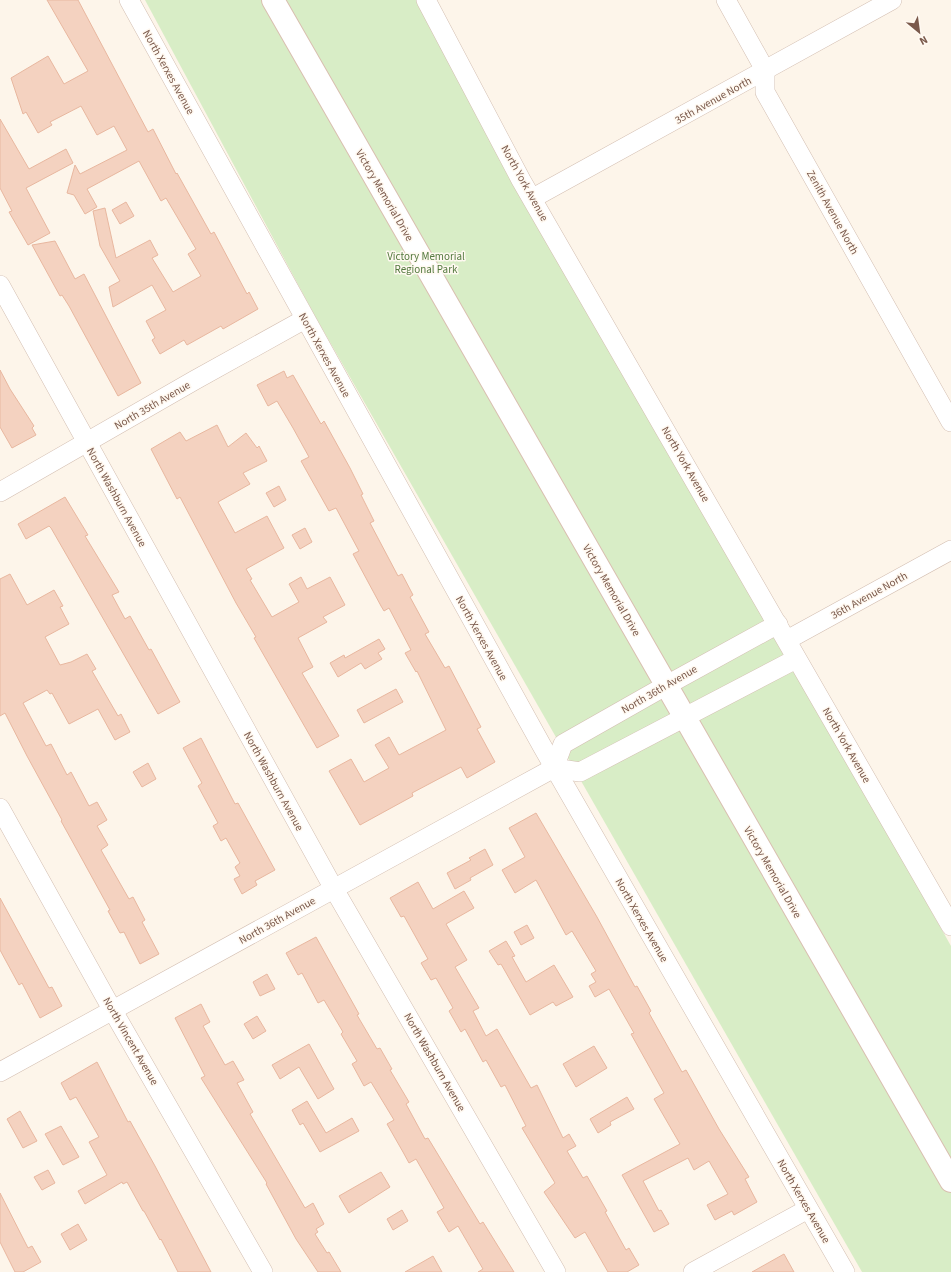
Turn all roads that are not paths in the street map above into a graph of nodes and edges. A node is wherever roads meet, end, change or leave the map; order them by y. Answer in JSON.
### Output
{"nodes":[{"id":1,"x":129,"y":0,"type":"edge"},
{"id":2,"x":273,"y":0,"type":"edge"},
{"id":3,"x":426,"y":0,"type":"edge"},
{"id":4,"x":726,"y":0,"type":"edge"},
{"id":5,"x":892,"y":0,"type":"edge"},
{"id":6,"x":765,"y":70,"type":"junction"},
{"id":7,"x":533,"y":198,"type":"junction"},
{"id":8,"x":0,"y":285,"type":"edge"},
{"id":9,"x":305,"y":319,"type":"junction"},
{"id":10,"x":951,"y":422,"type":"edge"},
{"id":11,"x":87,"y":442,"type":"junction"},
{"id":12,"x":0,"y":492,"type":"edge"},
{"id":13,"x":951,"y":550,"type":"edge"},
{"id":14,"x":782,"y":632,"type":"junction"},
{"id":15,"x":796,"y":658,"type":"junction"},
{"id":16,"x":667,"y":685,"type":"junction"},
{"id":17,"x":684,"y":716,"type":"junction"},
{"id":18,"x":554,"y":768,"type":"junction"},
{"id":19,"x":0,"y":808,"type":"edge"},
{"id":20,"x":334,"y":889,"type":"junction"},
{"id":21,"x":951,"y":926,"type":"edge"},
{"id":22,"x":113,"y":1011,"type":"junction"},
{"id":23,"x":0,"y":1072,"type":"edge"},
{"id":24,"x":951,"y":1182,"type":"edge"},
{"id":25,"x":808,"y":1209,"type":"junction"},
{"id":26,"x":263,"y":1272,"type":"edge"},
{"id":27,"x":556,"y":1272,"type":"edge"},
{"id":28,"x":693,"y":1272,"type":"edge"},
{"id":29,"x":845,"y":1272,"type":"edge"}],
"edges":[{"from":1,"to":9,"type":"street","name":"North Xerxes Avenue"},
{"from":2,"to":16,"type":"street","name":"Victory Memorial Drive"},
{"from":3,"to":7,"type":"street","name":"North York Avenue"},
{"from":4,"to":6,"type":"street","name":"Zenith Avenue North"},
{"from":5,"to":6,"type":"street","name":"35th Avenue North"},
{"from":6,"to":7,"type":"street","name":"35th Avenue North"},
{"from":6,"to":10,"type":"street","name":"Zenith Avenue North"},
{"from":7,"to":14,"type":"street","name":"North York Avenue"},
{"from":8,"to":11,"type":"street","name":"North Washburn Avenue"},
{"from":9,"to":11,"type":"street","name":"North 35th Avenue"},
{"from":9,"to":18,"type":"street","name":"North Xerxes Avenue"},
{"from":11,"to":12,"type":"street","name":"North 35th Avenue"},
{"from":11,"to":20,"type":"street","name":"North Washburn Avenue"},
{"from":13,"to":14,"type":"street","name":"36th Avenue North"},
{"from":14,"to":15,"type":"street","name":"North York Avenue"},
{"from":14,"to":16,"type":"street","name":"North 36th Avenue"},
{"from":15,"to":17,"type":"street"},
{"from":15,"to":21,"type":"street","name":"North York Avenue"},
{"from":16,"to":17,"type":"street","name":"Victory Memorial Drive"},
{"from":16,"to":18,"type":"street","name":"North 36th Avenue"},
{"from":17,"to":18,"type":"street"},
{"from":17,"to":24,"type":"street","name":"Victory Memorial Drive"},
{"from":18,"to":20,"type":"street","name":"North 36th Avenue"},
{"from":18,"to":25,"type":"street","name":"North Xerxes Avenue"},
{"from":19,"to":22,"type":"street","name":"North Vincent Avenue"},
{"from":20,"to":22,"type":"street","name":"North 36th Avenue"},
{"from":20,"to":27,"type":"street","name":"North Washburn Avenue"},
{"from":22,"to":23,"type":"street","name":"North 36th Avenue"},
{"from":22,"to":26,"type":"street","name":"North Vincent Avenue"},
{"from":25,"to":28,"type":"street"},
{"from":25,"to":29,"type":"street","name":"North Xerxes Avenue"}]}
